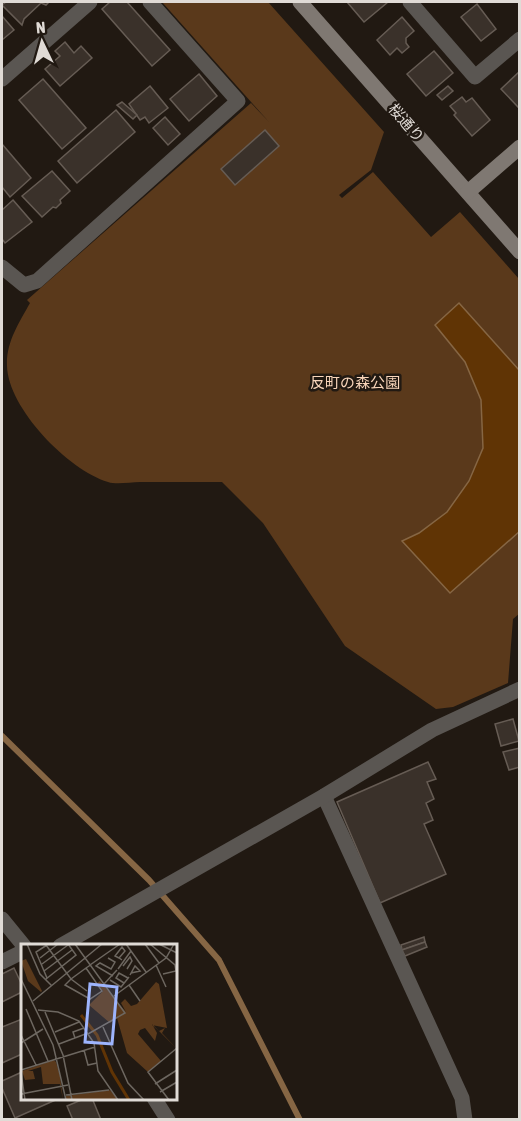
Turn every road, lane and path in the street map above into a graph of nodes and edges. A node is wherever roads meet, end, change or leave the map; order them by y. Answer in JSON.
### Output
{"nodes":[{"id":1,"x":90,"y":2,"type":"edge"},
{"id":2,"x":150,"y":2,"type":"edge"},
{"id":3,"x":300,"y":2,"type":"edge"},
{"id":4,"x":410,"y":2,"type":"edge"},
{"id":5,"x":519,"y":39,"type":"edge"},
{"id":6,"x":2,"y":79,"type":"edge"},
{"id":7,"x":519,"y":147,"type":"edge"},
{"id":8,"x":468,"y":192,"type":"junction"},
{"id":9,"x":519,"y":252,"type":"edge"},
{"id":10,"x":2,"y":267,"type":"edge"},
{"id":11,"x":519,"y":689,"type":"edge"},
{"id":12,"x":324,"y":796,"type":"junction"},
{"id":13,"x":2,"y":919,"type":"edge"},
{"id":14,"x":23,"y":944,"type":"edge"},
{"id":15,"x":62,"y":944,"type":"edge"},
{"id":16,"x":21,"y":952,"type":"edge"},
{"id":17,"x":2,"y":962,"type":"edge"},
{"id":18,"x":155,"y":1100,"type":"edge"},
{"id":19,"x":168,"y":1119,"type":"edge"},
{"id":20,"x":465,"y":1119,"type":"edge"}],
"edges":[{"from":1,"to":6,"type":"street"},
{"from":2,"to":10,"type":"street"},
{"from":3,"to":8,"type":"street","name":"桜通り"},
{"from":4,"to":5,"type":"street"},
{"from":7,"to":8,"type":"street"},
{"from":8,"to":9,"type":"street","name":"桜通り"},
{"from":11,"to":12,"type":"street"},
{"from":12,"to":15,"type":"street"},
{"from":12,"to":20,"type":"street"},
{"from":13,"to":14,"type":"street"},
{"from":16,"to":17,"type":"street"},
{"from":18,"to":19,"type":"street"}]}
